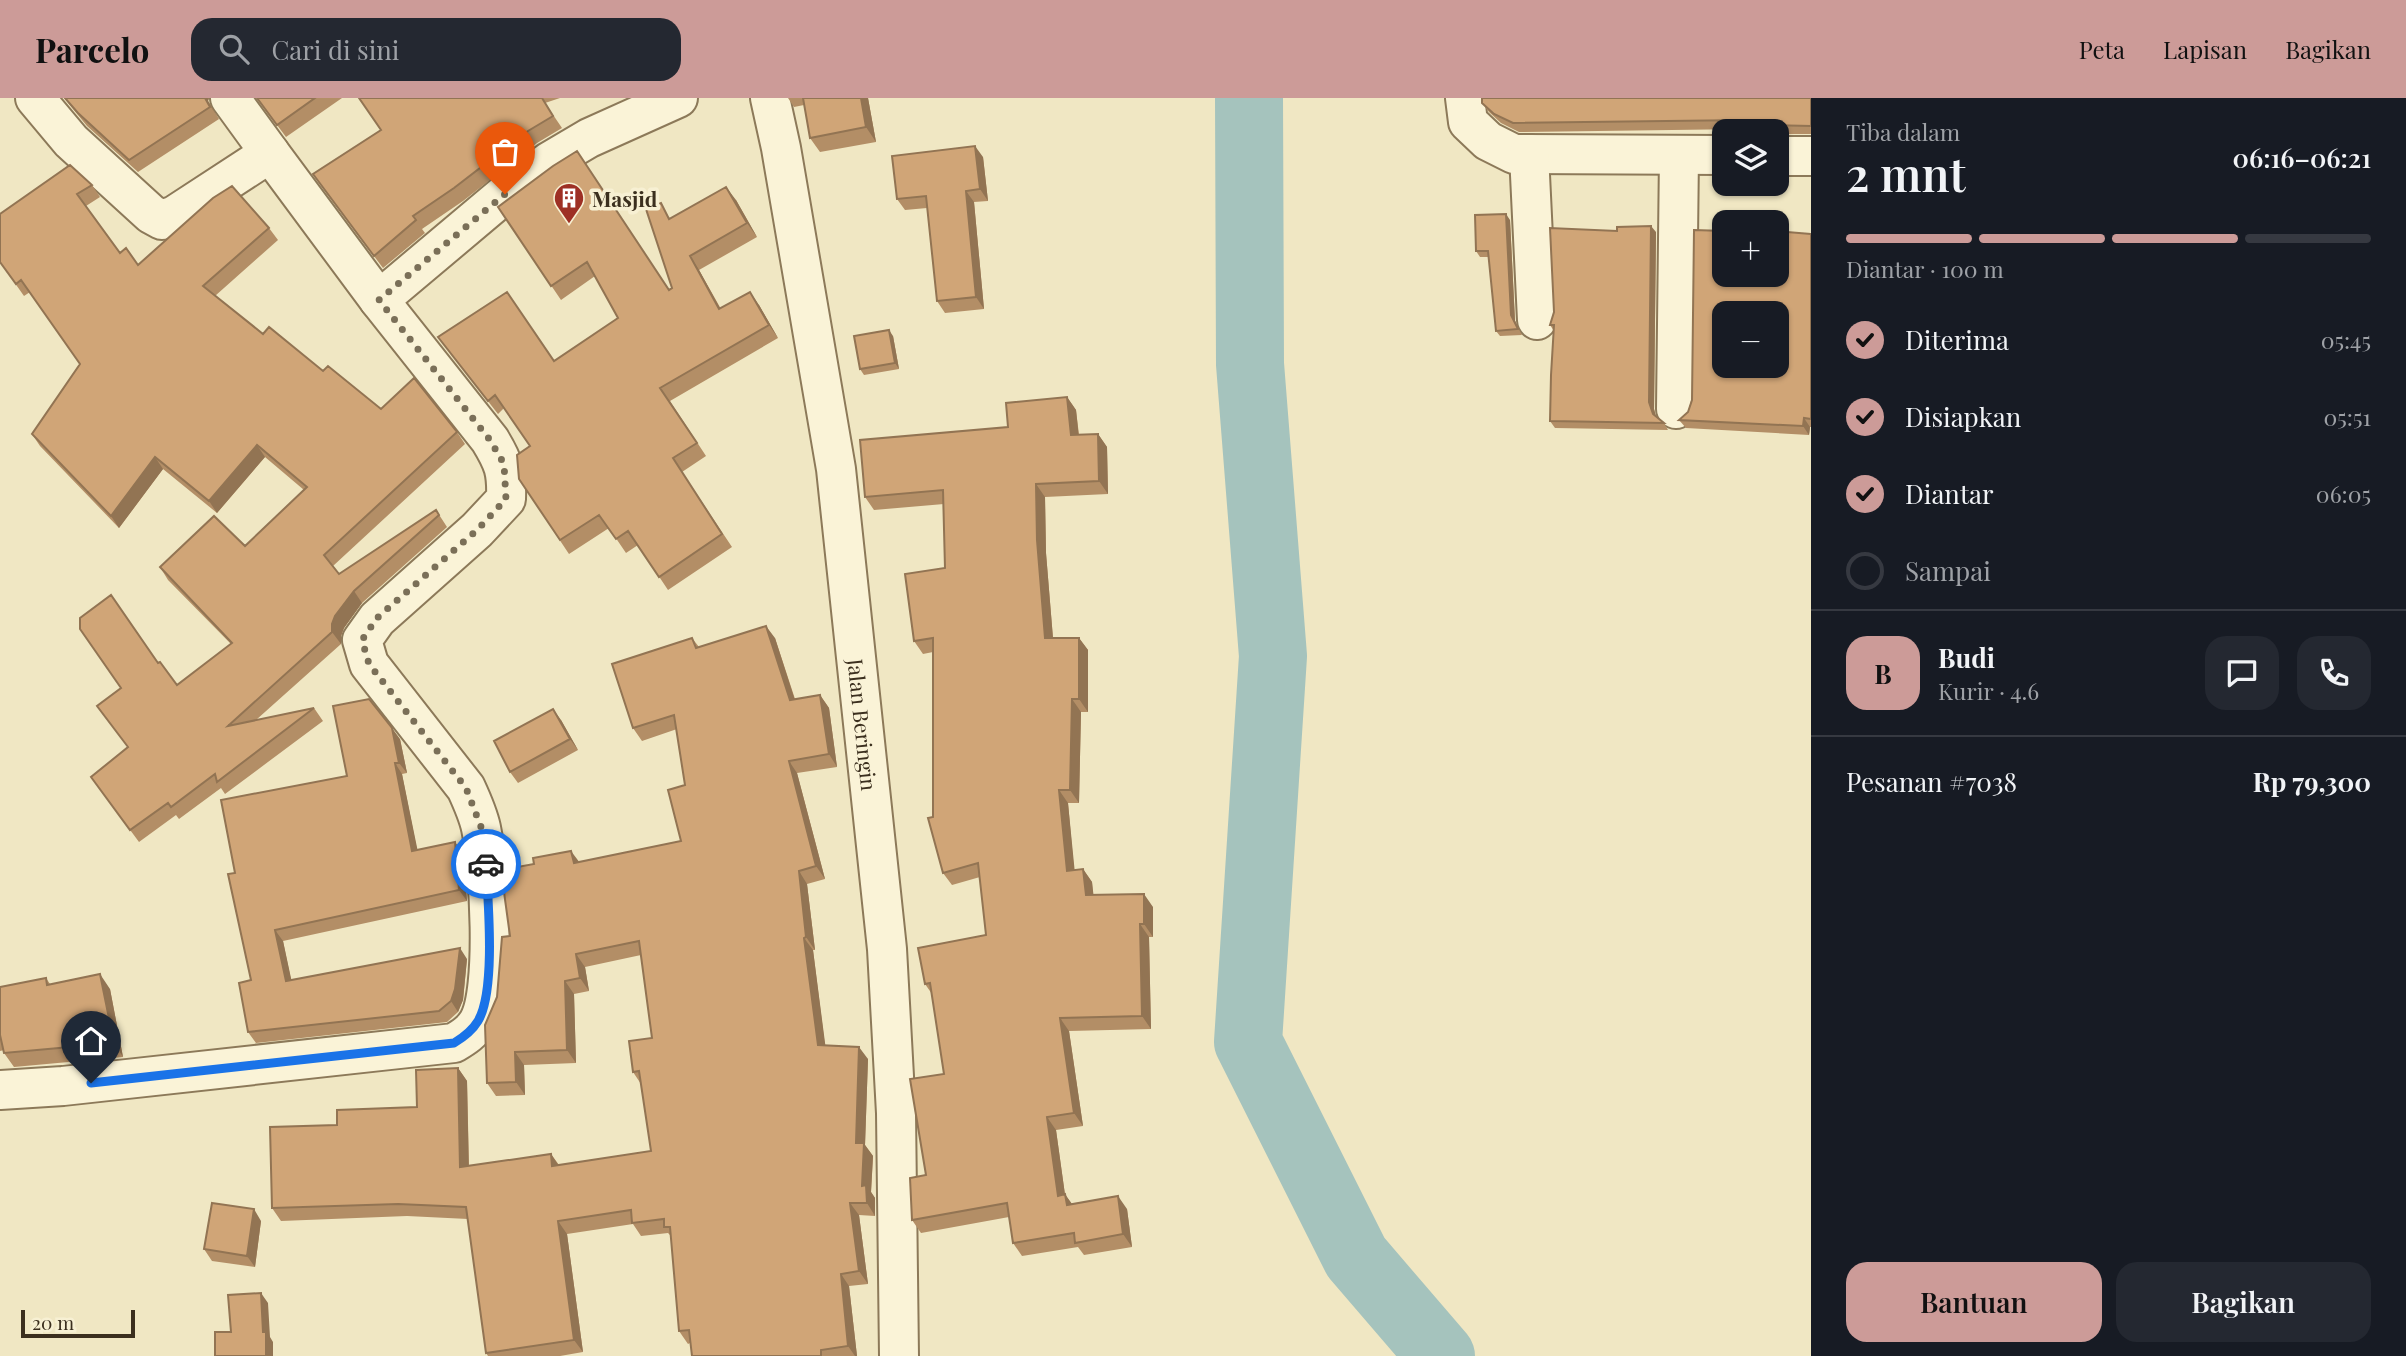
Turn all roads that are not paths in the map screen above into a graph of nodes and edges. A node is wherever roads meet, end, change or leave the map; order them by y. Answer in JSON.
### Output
{"nodes":[{"id":1,"x":35,"y":98,"type":"edge"},
{"id":2,"x":230,"y":98,"type":"edge"},
{"id":3,"x":678,"y":98,"type":"edge"},
{"id":4,"x":770,"y":98,"type":"edge"},
{"id":5,"x":1465,"y":98,"type":"edge"},
{"id":6,"x":270,"y":153,"type":"junction"},
{"id":7,"x":1529,"y":154,"type":"junction"},
{"id":8,"x":1679,"y":155,"type":"junction"},
{"id":9,"x":1712,"y":155,"type":"edge"},
{"id":10,"x":1789,"y":156,"type":"edge"},
{"id":11,"x":1811,"y":156,"type":"edge"},
{"id":12,"x":379,"y":300,"type":"junction"},
{"id":13,"x":1537,"y":320,"type":"dead end"},
{"id":14,"x":1676,"y":409,"type":"dead end"},
{"id":15,"x":0,"y":1090,"type":"edge"},
{"id":16,"x":899,"y":1356,"type":"edge"}],
"edges":[{"from":1,"to":6,"type":"street"},
{"from":2,"to":6,"type":"street"},
{"from":3,"to":12,"type":"street"},
{"from":4,"to":16,"type":"street","name":"Jalan Beringin"},
{"from":5,"to":7,"type":"street"},
{"from":6,"to":12,"type":"street"},
{"from":7,"to":8,"type":"street"},
{"from":7,"to":13,"type":"street"},
{"from":8,"to":9,"type":"street"},
{"from":8,"to":14,"type":"street"},
{"from":10,"to":11,"type":"street"},
{"from":12,"to":15,"type":"street"}]}
